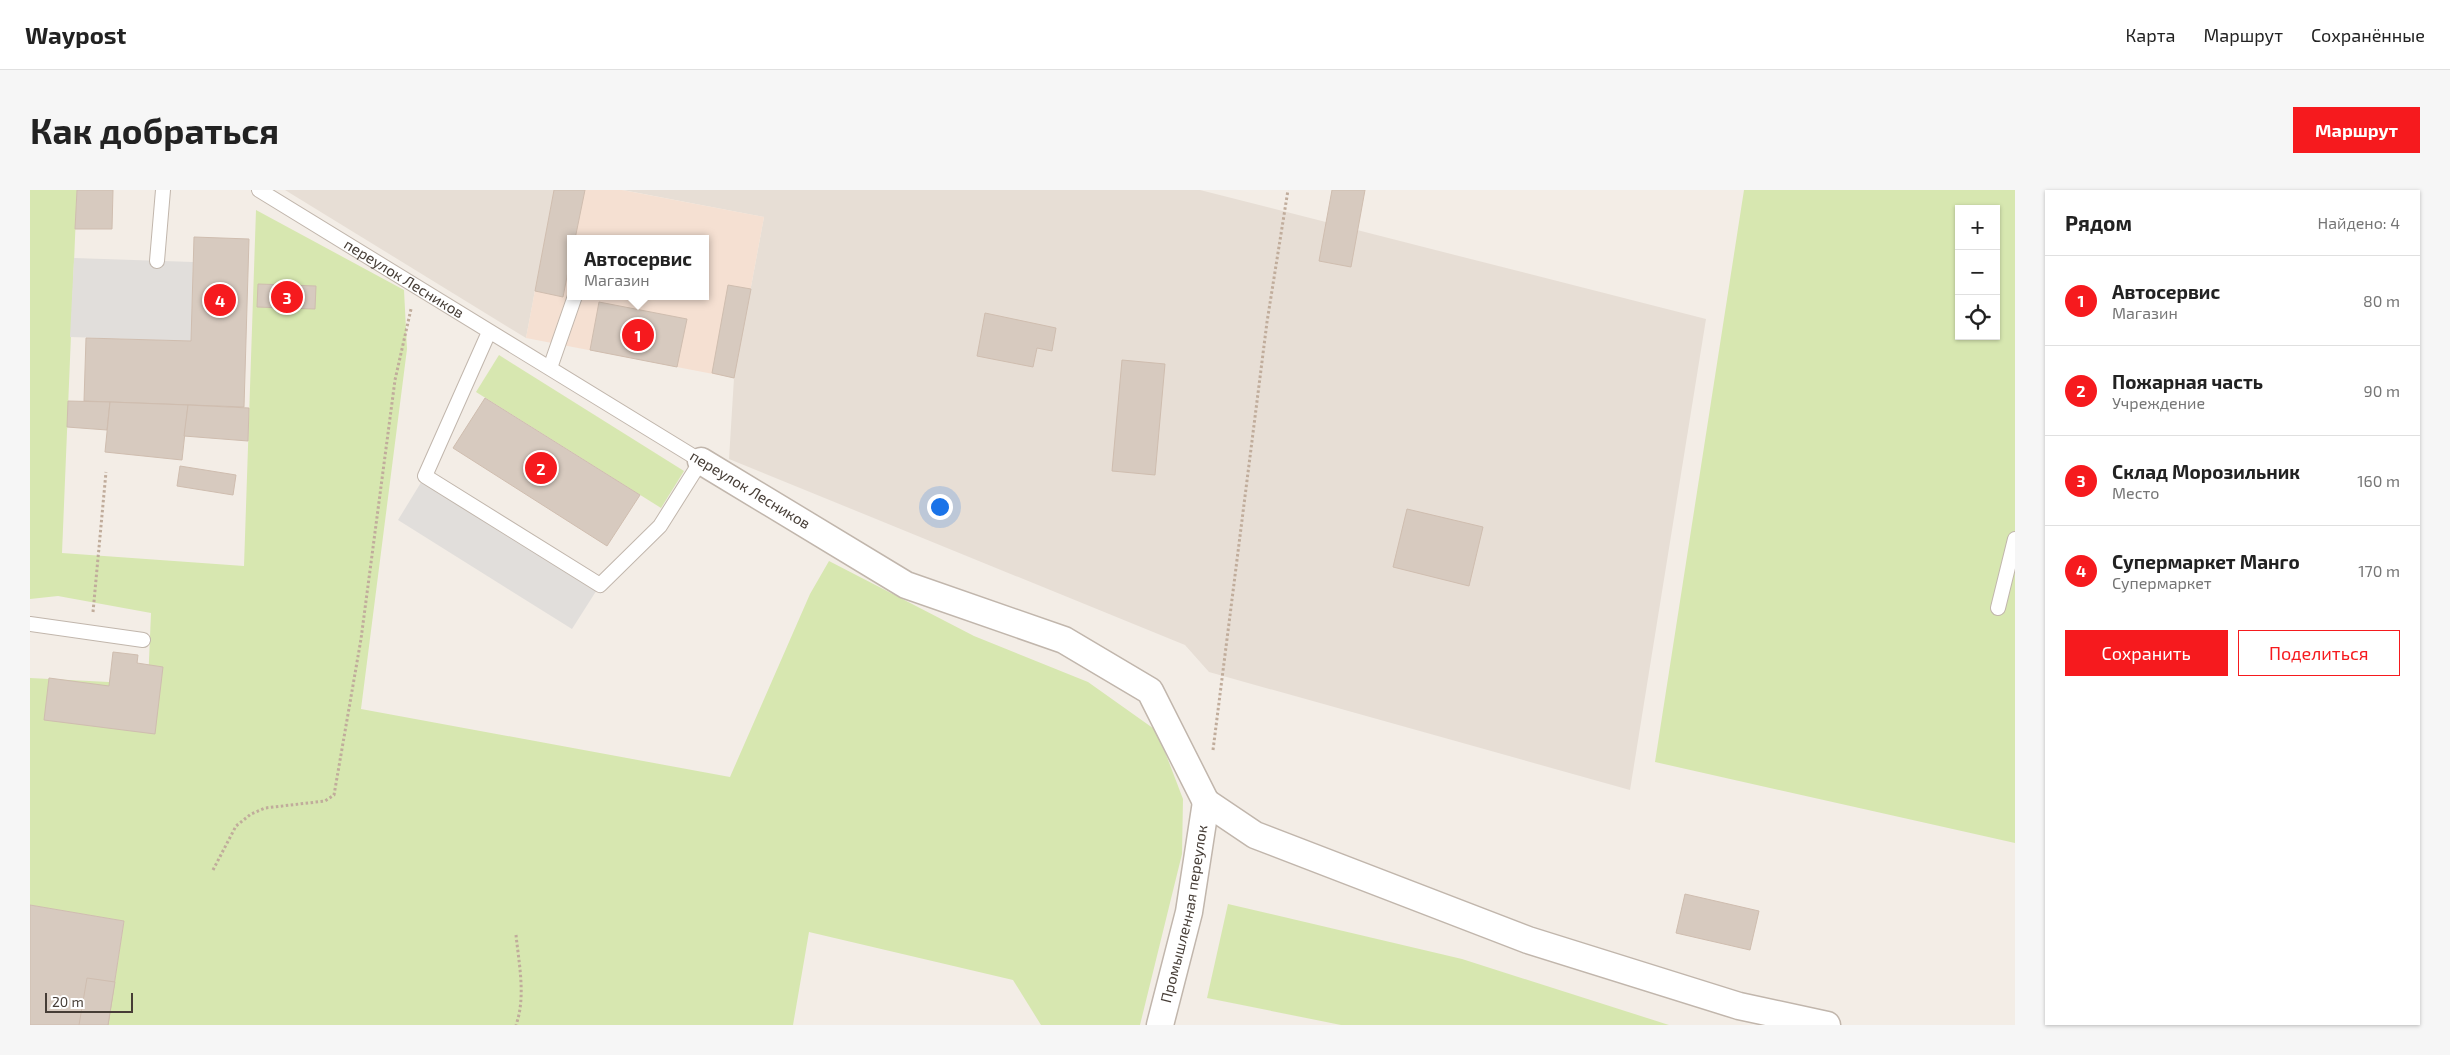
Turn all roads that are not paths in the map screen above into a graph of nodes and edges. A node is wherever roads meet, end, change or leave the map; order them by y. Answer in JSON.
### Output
{"nodes":[{"id":1,"x":163,"y":190,"type":"edge"},
{"id":2,"x":259,"y":190,"type":"edge"},
{"id":3,"x":157,"y":261,"type":"dead end"},
{"id":4,"x":574,"y":300,"type":"edge"},
{"id":5,"x":489,"y":332,"type":"junction"},
{"id":6,"x":550,"y":368,"type":"junction"},
{"id":7,"x":702,"y":461,"type":"junction"},
{"id":8,"x":2015,"y":538,"type":"edge"},
{"id":9,"x":2013,"y":553,"type":"edge"},
{"id":10,"x":1998,"y":608,"type":"dead end"},
{"id":11,"x":30,"y":624,"type":"edge"},
{"id":12,"x":143,"y":640,"type":"dead end"},
{"id":13,"x":1206,"y":802,"type":"junction"},
{"id":14,"x":1817,"y":1024,"type":"edge"},
{"id":15,"x":1160,"y":1025,"type":"edge"}],
"edges":[{"from":1,"to":3,"type":"lane"},
{"from":2,"to":5,"type":"lane","name":"переулок Лесников"},
{"from":4,"to":6,"type":"lane"},
{"from":5,"to":6,"type":"lane","name":"переулок Лесников"},
{"from":5,"to":7,"type":"lane"},
{"from":6,"to":7,"type":"lane","name":"переулок Лесников"},
{"from":7,"to":13,"type":"street","name":"переулок Лесников"},
{"from":8,"to":9,"type":"lane"},
{"from":9,"to":10,"type":"lane"},
{"from":11,"to":12,"type":"lane"},
{"from":13,"to":14,"type":"street"},
{"from":13,"to":15,"type":"street","name":"Промышленная переулок"}]}
